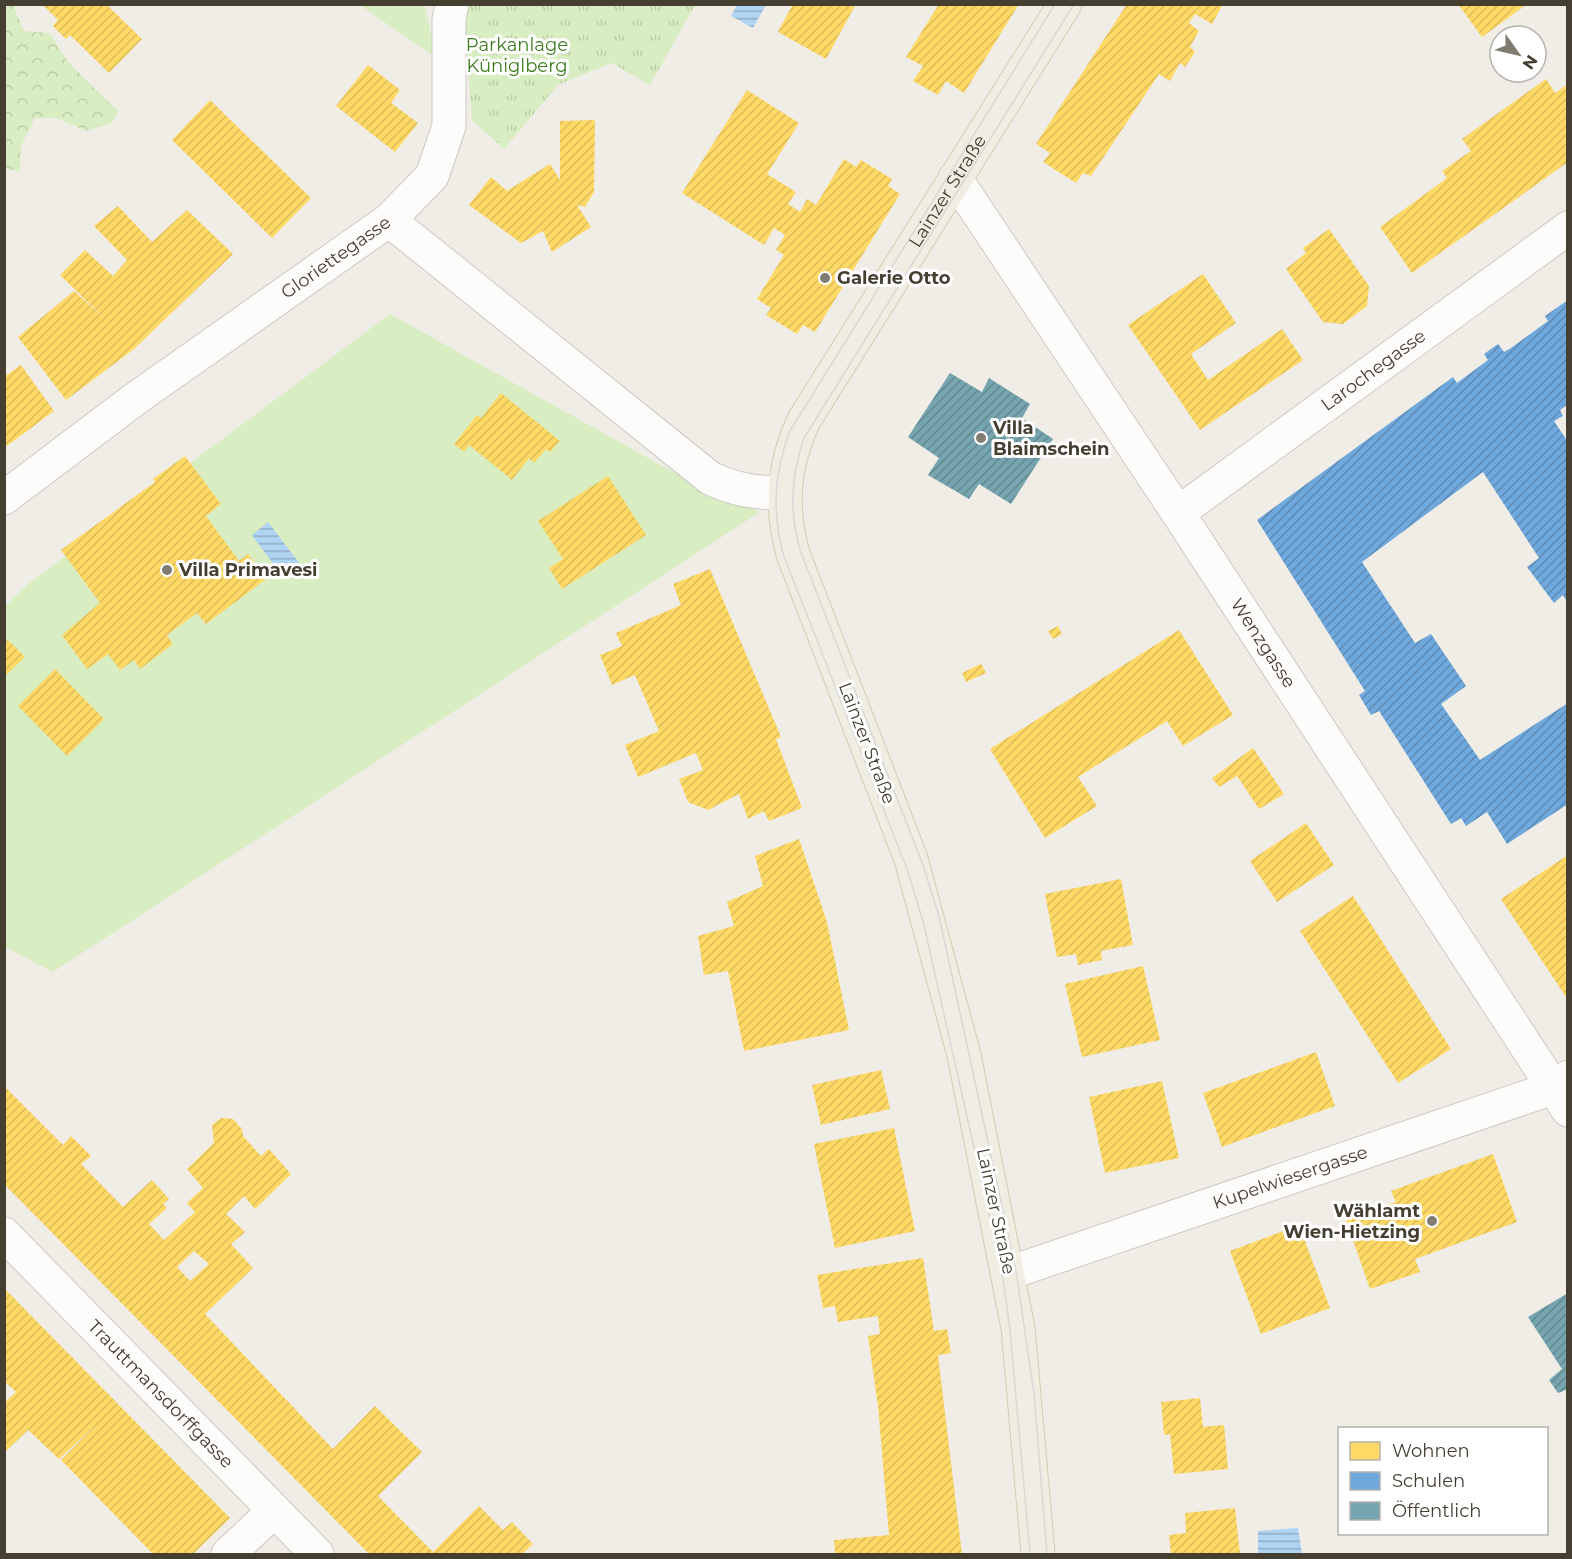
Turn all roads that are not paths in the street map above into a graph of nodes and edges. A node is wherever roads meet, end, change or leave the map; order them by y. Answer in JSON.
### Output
{"nodes":[{"id":1,"x":452,"y":4,"type":"edge"},
{"id":2,"x":1065,"y":4,"type":"edge"},
{"id":3,"x":955,"y":178,"type":"junction"},
{"id":4,"x":389,"y":220,"type":"junction"},
{"id":5,"x":1568,"y":228,"type":"edge"},
{"id":6,"x":783,"y":493,"type":"junction"},
{"id":7,"x":4,"y":498,"type":"edge"},
{"id":8,"x":1178,"y":513,"type":"junction"},
{"id":9,"x":1563,"y":1092,"type":"edge"},
{"id":10,"x":4,"y":1234,"type":"edge"},
{"id":11,"x":1009,"y":1273,"type":"junction"},
{"id":12,"x":274,"y":1511,"type":"junction"},
{"id":13,"x":228,"y":1554,"type":"edge"},
{"id":14,"x":316,"y":1554,"type":"edge"},
{"id":15,"x":1038,"y":1554,"type":"edge"}],
"edges":[{"from":1,"to":4,"type":"street"},
{"from":2,"to":3,"type":"main road","name":"Lainzer Straße"},
{"from":3,"to":6,"type":"main road","name":"Lainzer Straße"},
{"from":3,"to":8,"type":"street","name":"Wenzgasse"},
{"from":4,"to":6,"type":"street","name":"Gloriettegasse"},
{"from":4,"to":7,"type":"street","name":"Gloriettegasse"},
{"from":5,"to":8,"type":"street","name":"Larochegasse"},
{"from":6,"to":11,"type":"main road","name":"Lainzer Straße"},
{"from":8,"to":9,"type":"street","name":"Wenzgasse"},
{"from":9,"to":11,"type":"street","name":"Kupelwiesergasse"},
{"from":10,"to":12,"type":"street","name":"Trauttmansdorffgasse"},
{"from":11,"to":15,"type":"main road","name":"Lainzer Straße"},
{"from":12,"to":13,"type":"street"},
{"from":12,"to":14,"type":"street","name":"Trauttmansdorffgasse"}]}
